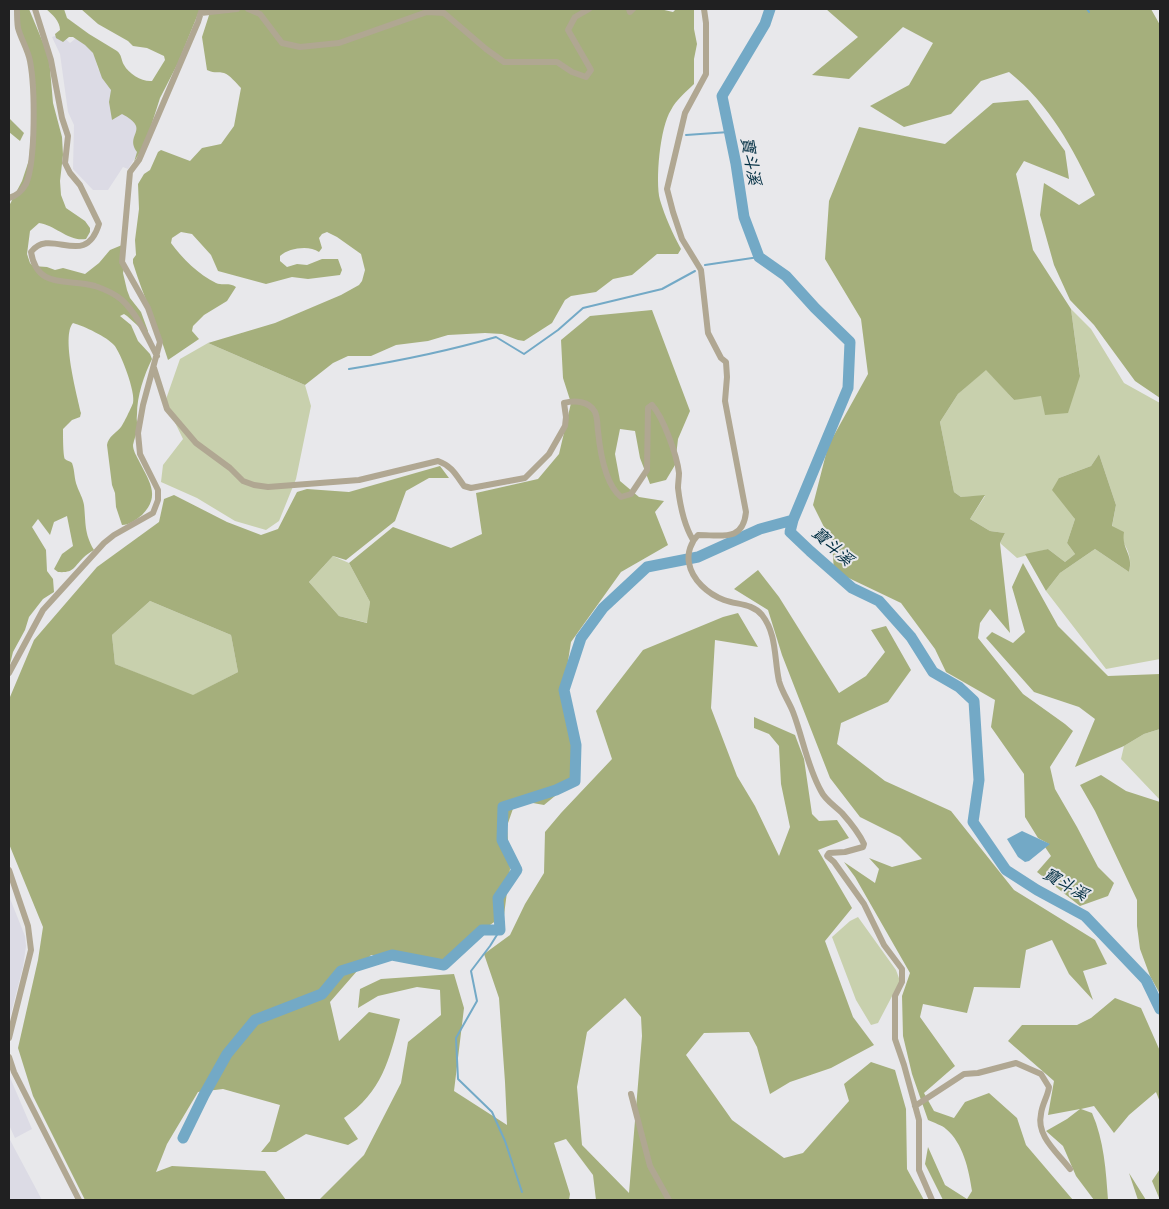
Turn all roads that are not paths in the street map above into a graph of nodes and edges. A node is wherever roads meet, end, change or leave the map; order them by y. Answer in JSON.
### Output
{"nodes":[{"id":1,"x":17,"y":9,"type":"edge"},
{"id":2,"x":35,"y":9,"type":"edge"},
{"id":3,"x":237,"y":9,"type":"edge"},
{"id":4,"x":248,"y":9,"type":"edge"},
{"id":5,"x":589,"y":9,"type":"edge"},
{"id":6,"x":628,"y":9,"type":"edge"},
{"id":7,"x":633,"y":9,"type":"edge"},
{"id":8,"x":704,"y":9,"type":"edge"},
{"id":9,"x":201,"y":11,"type":"edge"},
{"id":10,"x":9,"y":198,"type":"edge"},
{"id":11,"x":157,"y":356,"type":"junction"},
{"id":12,"x":154,"y":368,"type":"junction"},
{"id":13,"x":693,"y":540,"type":"junction"},
{"id":14,"x":9,"y":673,"type":"edge"},
{"id":15,"x":9,"y":870,"type":"edge"},
{"id":16,"x":9,"y":1038,"type":"edge"},
{"id":17,"x":9,"y":1057,"type":"edge"},
{"id":18,"x":631,"y":1094,"type":"dead end"},
{"id":19,"x":915,"y":1106,"type":"junction"},
{"id":20,"x":1070,"y":1169,"type":"dead end"},
{"id":21,"x":78,"y":1200,"type":"edge"},
{"id":22,"x":669,"y":1200,"type":"edge"},
{"id":23,"x":932,"y":1200,"type":"edge"}],
"edges":[{"from":1,"to":10,"type":"street"},
{"from":2,"to":11,"type":"street"},
{"from":3,"to":9,"type":"street"},
{"from":4,"to":5,"type":"street"},
{"from":6,"to":7,"type":"street"},
{"from":8,"to":13,"type":"street"},
{"from":9,"to":11,"type":"street"},
{"from":11,"to":12,"type":"street"},
{"from":12,"to":13,"type":"street"},
{"from":12,"to":14,"type":"street"},
{"from":13,"to":19,"type":"street"},
{"from":15,"to":16,"type":"street"},
{"from":17,"to":21,"type":"street"},
{"from":18,"to":22,"type":"street"},
{"from":19,"to":20,"type":"street"},
{"from":19,"to":23,"type":"street"}]}
